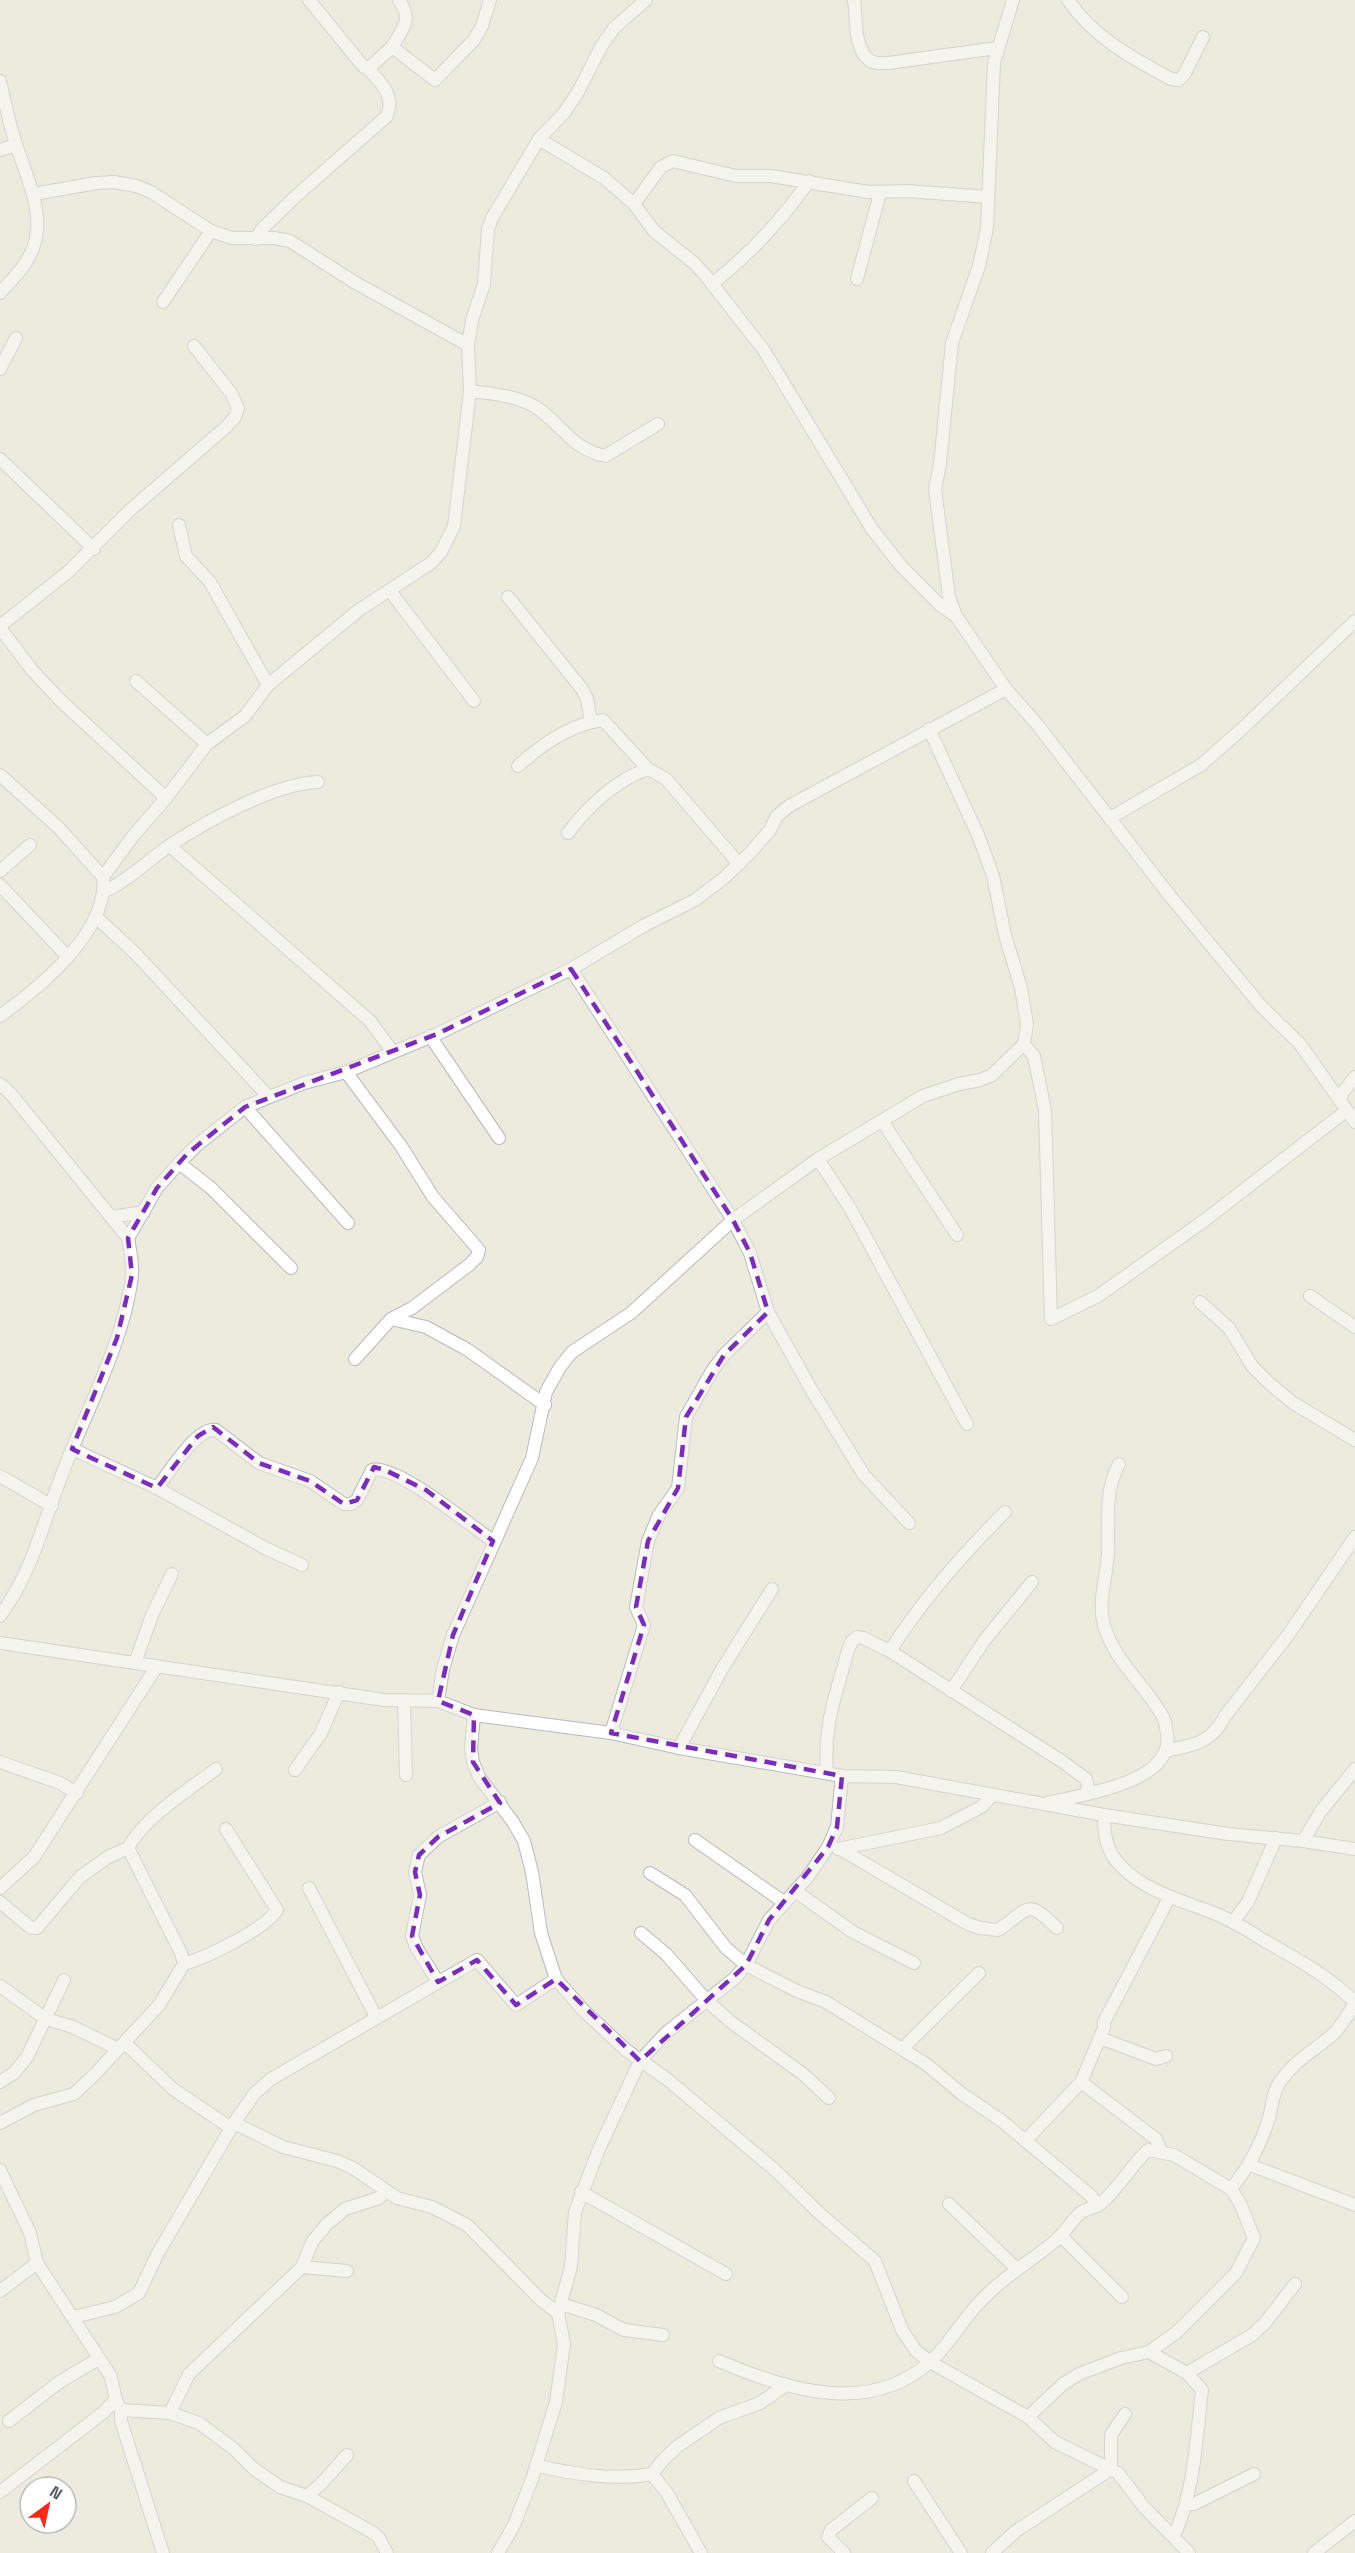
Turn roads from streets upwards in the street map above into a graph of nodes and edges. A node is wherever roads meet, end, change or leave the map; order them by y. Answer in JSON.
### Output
{"nodes":[{"id":1,"x":309,"y":0,"type":"edge"},
{"id":2,"x":399,"y":0,"type":"edge"},
{"id":3,"x":490,"y":0,"type":"edge"},
{"id":4,"x":646,"y":0,"type":"edge"},
{"id":5,"x":854,"y":0,"type":"edge"},
{"id":6,"x":1012,"y":0,"type":"edge"},
{"id":7,"x":1068,"y":0,"type":"edge"},
{"id":8,"x":1203,"y":37,"type":"dead end"},
{"id":9,"x":392,"y":47,"type":"junction"},
{"id":10,"x":997,"y":48,"type":"junction"},
{"id":11,"x":368,"y":69,"type":"junction"},
{"id":12,"x":0,"y":81,"type":"edge"},
{"id":13,"x":538,"y":139,"type":"junction"},
{"id":14,"x":16,"y":145,"type":"junction"},
{"id":15,"x":0,"y":150,"type":"edge"},
{"id":16,"x":809,"y":181,"type":"junction"},
{"id":17,"x":880,"y":193,"type":"junction"},
{"id":18,"x":34,"y":194,"type":"junction"},
{"id":19,"x":988,"y":197,"type":"junction"},
{"id":20,"x":634,"y":204,"type":"junction"},
{"id":21,"x":211,"y":231,"type":"junction"},
{"id":22,"x":256,"y":239,"type":"junction"},
{"id":23,"x":857,"y":279,"type":"dead end"},
{"id":24,"x":712,"y":284,"type":"junction"},
{"id":25,"x":0,"y":293,"type":"edge"},
{"id":26,"x":163,"y":302,"type":"dead end"},
{"id":27,"x":15,"y":338,"type":"dead end"},
{"id":28,"x":468,"y":345,"type":"junction"},
{"id":29,"x":194,"y":346,"type":"dead end"},
{"id":30,"x":0,"y":369,"type":"edge"},
{"id":31,"x":470,"y":391,"type":"junction"},
{"id":32,"x":657,"y":424,"type":"dead end"},
{"id":33,"x":0,"y":459,"type":"edge"},
{"id":34,"x":180,"y":525,"type":"dead end"},
{"id":35,"x":94,"y":549,"type":"junction"},
{"id":36,"x":390,"y":591,"type":"junction"},
{"id":37,"x":508,"y":597,"type":"dead end"},
{"id":38,"x":956,"y":616,"type":"junction"},
{"id":39,"x":1355,"y":621,"type":"edge"},
{"id":40,"x":0,"y":627,"type":"edge"},
{"id":41,"x":136,"y":681,"type":"dead end"},
{"id":42,"x":268,"y":685,"type":"junction"},
{"id":43,"x":1006,"y":689,"type":"junction"},
{"id":44,"x":474,"y":701,"type":"dead end"},
{"id":45,"x":591,"y":722,"type":"junction"},
{"id":46,"x":929,"y":729,"type":"junction"},
{"id":47,"x":207,"y":744,"type":"junction"},
{"id":48,"x":518,"y":766,"type":"dead end"},
{"id":49,"x":648,"y":769,"type":"junction"},
{"id":50,"x":0,"y":775,"type":"edge"},
{"id":51,"x":318,"y":782,"type":"dead end"},
{"id":52,"x":166,"y":798,"type":"junction"},
{"id":53,"x":1110,"y":818,"type":"junction"},
{"id":54,"x":568,"y":833,"type":"dead end"},
{"id":55,"x":30,"y":845,"type":"dead end"},
{"id":56,"x":170,"y":846,"type":"junction"},
{"id":57,"x":739,"y":864,"type":"junction"},
{"id":58,"x":0,"y":871,"type":"edge"},
{"id":59,"x":103,"y":877,"type":"junction"},
{"id":60,"x":0,"y":885,"type":"edge"},
{"id":61,"x":105,"y":891,"type":"junction"},
{"id":62,"x":97,"y":918,"type":"junction"},
{"id":63,"x":68,"y":957,"type":"junction"},
{"id":64,"x":571,"y":969,"type":"junction"},
{"id":65,"x":0,"y":1016,"type":"edge"},
{"id":66,"x":430,"y":1036,"type":"junction"},
{"id":67,"x":1024,"y":1044,"type":"junction"},
{"id":68,"x":392,"y":1051,"type":"junction"},
{"id":69,"x":346,"y":1072,"type":"junction"},
{"id":70,"x":1355,"y":1077,"type":"edge"},
{"id":71,"x":0,"y":1084,"type":"edge"},
{"id":72,"x":268,"y":1096,"type":"junction"},
{"id":73,"x":1340,"y":1099,"type":"junction"},
{"id":74,"x":245,"y":1107,"type":"junction"},
{"id":75,"x":1346,"y":1111,"type":"junction"},
{"id":76,"x":882,"y":1121,"type":"junction"},
{"id":77,"x":1355,"y":1122,"type":"edge"},
{"id":78,"x":499,"y":1138,"type":"dead end"},
{"id":79,"x":818,"y":1159,"type":"junction"},
{"id":80,"x":179,"y":1163,"type":"junction"},
{"id":81,"x":144,"y":1212,"type":"junction"},
{"id":82,"x":111,"y":1217,"type":"junction"},
{"id":83,"x":733,"y":1220,"type":"junction"},
{"id":84,"x":348,"y":1223,"type":"dead end"},
{"id":85,"x":957,"y":1235,"type":"dead end"},
{"id":86,"x":128,"y":1238,"type":"junction"},
{"id":87,"x":291,"y":1268,"type":"dead end"},
{"id":88,"x":1310,"y":1296,"type":"dead end"},
{"id":89,"x":1200,"y":1302,"type":"dead end"},
{"id":90,"x":768,"y":1312,"type":"junction"},
{"id":91,"x":391,"y":1319,"type":"junction"},
{"id":92,"x":1355,"y":1327,"type":"edge"},
{"id":93,"x":355,"y":1359,"type":"dead end"},
{"id":94,"x":545,"y":1405,"type":"junction"},
{"id":95,"x":967,"y":1424,"type":"dead end"},
{"id":96,"x":1355,"y":1440,"type":"edge"},
{"id":97,"x":72,"y":1449,"type":"junction"},
{"id":98,"x":1119,"y":1464,"type":"dead end"},
{"id":99,"x":0,"y":1476,"type":"edge"},
{"id":100,"x":157,"y":1488,"type":"junction"},
{"id":101,"x":52,"y":1506,"type":"junction"},
{"id":102,"x":1005,"y":1512,"type":"dead end"},
{"id":103,"x":909,"y":1523,"type":"dead end"},
{"id":104,"x":1355,"y":1537,"type":"edge"},
{"id":105,"x":494,"y":1541,"type":"junction"},
{"id":106,"x":302,"y":1566,"type":"dead end"},
{"id":107,"x":172,"y":1575,"type":"dead end"},
{"id":108,"x":1032,"y":1582,"type":"dead end"},
{"id":109,"x":772,"y":1589,"type":"dead end"},
{"id":110,"x":0,"y":1616,"type":"edge"},
{"id":111,"x":0,"y":1643,"type":"edge"},
{"id":112,"x":890,"y":1651,"type":"junction"},
{"id":113,"x":135,"y":1663,"type":"junction"},
{"id":114,"x":157,"y":1666,"type":"junction"},
{"id":115,"x":951,"y":1691,"type":"junction"},
{"id":116,"x":339,"y":1692,"type":"junction"},
{"id":117,"x":404,"y":1700,"type":"junction"},
{"id":118,"x":438,"y":1701,"type":"junction"},
{"id":119,"x":474,"y":1715,"type":"junction"},
{"id":120,"x":610,"y":1733,"type":"junction"},
{"id":121,"x":680,"y":1748,"type":"junction"},
{"id":122,"x":1165,"y":1751,"type":"junction"},
{"id":123,"x":0,"y":1762,"type":"edge"},
{"id":124,"x":216,"y":1769,"type":"dead end"},
{"id":125,"x":1355,"y":1769,"type":"edge"},
{"id":126,"x":295,"y":1770,"type":"dead end"},
{"id":127,"x":827,"y":1773,"type":"junction"},
{"id":128,"x":406,"y":1775,"type":"dead end"},
{"id":129,"x":842,"y":1776,"type":"junction"},
{"id":130,"x":77,"y":1793,"type":"junction"},
{"id":131,"x":1089,"y":1793,"type":"junction"},
{"id":132,"x":992,"y":1796,"type":"junction"},
{"id":133,"x":500,"y":1803,"type":"junction"},
{"id":134,"x":1043,"y":1804,"type":"junction"},
{"id":135,"x":1104,"y":1815,"type":"junction"},
{"id":136,"x":226,"y":1829,"type":"dead end"},
{"id":137,"x":1276,"y":1838,"type":"junction"},
{"id":138,"x":695,"y":1840,"type":"dead end"},
{"id":139,"x":1302,"y":1841,"type":"junction"},
{"id":140,"x":828,"y":1847,"type":"junction"},
{"id":141,"x":128,"y":1848,"type":"junction"},
{"id":142,"x":1355,"y":1849,"type":"edge"},
{"id":143,"x":842,"y":1850,"type":"junction"},
{"id":144,"x":650,"y":1874,"type":"dead end"},
{"id":145,"x":0,"y":1888,"type":"edge"},
{"id":146,"x":309,"y":1888,"type":"dead end"},
{"id":147,"x":795,"y":1891,"type":"junction"},
{"id":148,"x":1169,"y":1898,"type":"junction"},
{"id":149,"x":0,"y":1902,"type":"edge"},
{"id":150,"x":785,"y":1903,"type":"junction"},
{"id":151,"x":1233,"y":1922,"type":"junction"},
{"id":152,"x":1057,"y":1928,"type":"dead end"},
{"id":153,"x":641,"y":1933,"type":"dead end"},
{"id":154,"x":914,"y":1963,"type":"dead end"},
{"id":155,"x":184,"y":1964,"type":"junction"},
{"id":156,"x":746,"y":1965,"type":"junction"},
{"id":157,"x":979,"y":1973,"type":"dead end"},
{"id":158,"x":64,"y":1980,"type":"dead end"},
{"id":159,"x":556,"y":1980,"type":"junction"},
{"id":160,"x":438,"y":1982,"type":"junction"},
{"id":161,"x":0,"y":1986,"type":"edge"},
{"id":162,"x":707,"y":2001,"type":"junction"},
{"id":163,"x":1355,"y":2003,"type":"edge"},
{"id":164,"x":376,"y":2017,"type":"junction"},
{"id":165,"x":46,"y":2019,"type":"junction"},
{"id":166,"x":1100,"y":2038,"type":"junction"},
{"id":167,"x":122,"y":2046,"type":"junction"},
{"id":168,"x":902,"y":2049,"type":"junction"},
{"id":169,"x":1166,"y":2056,"type":"dead end"},
{"id":170,"x":640,"y":2061,"type":"junction"},
{"id":171,"x":0,"y":2082,"type":"edge"},
{"id":172,"x":1081,"y":2082,"type":"junction"},
{"id":173,"x":829,"y":2098,"type":"dead end"},
{"id":174,"x":0,"y":2123,"type":"edge"},
{"id":175,"x":233,"y":2125,"type":"junction"},
{"id":176,"x":1025,"y":2141,"type":"junction"},
{"id":177,"x":1161,"y":2151,"type":"junction"},
{"id":178,"x":1250,"y":2165,"type":"junction"},
{"id":179,"x":0,"y":2170,"type":"edge"},
{"id":180,"x":1231,"y":2189,"type":"junction"},
{"id":181,"x":387,"y":2191,"type":"junction"},
{"id":182,"x":581,"y":2192,"type":"junction"},
{"id":183,"x":949,"y":2204,"type":"dead end"},
{"id":184,"x":1098,"y":2205,"type":"junction"},
{"id":185,"x":1355,"y":2205,"type":"edge"},
{"id":186,"x":1061,"y":2236,"type":"junction"},
{"id":187,"x":37,"y":2263,"type":"junction"},
{"id":188,"x":302,"y":2267,"type":"junction"},
{"id":189,"x":1017,"y":2269,"type":"junction"},
{"id":190,"x":347,"y":2271,"type":"dead end"},
{"id":191,"x":726,"y":2274,"type":"dead end"},
{"id":192,"x":1295,"y":2284,"type":"dead end"},
{"id":193,"x":0,"y":2291,"type":"edge"},
{"id":194,"x":1122,"y":2297,"type":"dead end"},
{"id":195,"x":560,"y":2309,"type":"junction"},
{"id":196,"x":74,"y":2317,"type":"junction"},
{"id":197,"x":663,"y":2335,"type":"dead end"},
{"id":198,"x":1149,"y":2352,"type":"junction"},
{"id":199,"x":98,"y":2359,"type":"junction"},
{"id":200,"x":719,"y":2361,"type":"dead end"},
{"id":201,"x":930,"y":2362,"type":"junction"},
{"id":202,"x":1187,"y":2373,"type":"junction"},
{"id":203,"x":786,"y":2385,"type":"junction"},
{"id":204,"x":118,"y":2405,"type":"junction"},
{"id":205,"x":170,"y":2413,"type":"junction"},
{"id":206,"x":1125,"y":2414,"type":"dead end"},
{"id":207,"x":1028,"y":2417,"type":"junction"},
{"id":208,"x":9,"y":2421,"type":"dead end"},
{"id":209,"x":347,"y":2455,"type":"dead end"},
{"id":210,"x":537,"y":2466,"type":"junction"},
{"id":211,"x":1111,"y":2469,"type":"junction"},
{"id":212,"x":652,"y":2474,"type":"junction"},
{"id":213,"x":1254,"y":2474,"type":"dead end"},
{"id":214,"x":914,"y":2481,"type":"dead end"},
{"id":215,"x":0,"y":2492,"type":"edge"},
{"id":216,"x":307,"y":2496,"type":"junction"},
{"id":217,"x":872,"y":2498,"type":"dead end"},
{"id":218,"x":1187,"y":2504,"type":"junction"},
{"id":219,"x":1355,"y":2521,"type":"edge"},
{"id":220,"x":1174,"y":2536,"type":"junction"},
{"id":221,"x":163,"y":2553,"type":"edge"},
{"id":222,"x":387,"y":2553,"type":"edge"},
{"id":223,"x":498,"y":2553,"type":"edge"},
{"id":224,"x":701,"y":2553,"type":"edge"},
{"id":225,"x":844,"y":2553,"type":"edge"},
{"id":226,"x":961,"y":2553,"type":"edge"},
{"id":227,"x":992,"y":2553,"type":"edge"},
{"id":228,"x":1189,"y":2553,"type":"edge"},
{"id":229,"x":1314,"y":2553,"type":"edge"}],
"edges":[{"from":1,"to":11,"type":"street"},
{"from":2,"to":9,"type":"street"},
{"from":3,"to":9,"type":"street"},
{"from":4,"to":13,"type":"street"},
{"from":5,"to":10,"type":"street"},
{"from":6,"to":10,"type":"street"},
{"from":7,"to":8,"type":"street"},
{"from":9,"to":11,"type":"street"},
{"from":10,"to":19,"type":"street"},
{"from":11,"to":22,"type":"street"},
{"from":12,"to":14,"type":"street"},
{"from":13,"to":20,"type":"street"},
{"from":13,"to":28,"type":"street"},
{"from":14,"to":15,"type":"street"},
{"from":14,"to":18,"type":"street"},
{"from":16,"to":17,"type":"street"},
{"from":16,"to":20,"type":"street"},
{"from":16,"to":24,"type":"street"},
{"from":17,"to":19,"type":"street"},
{"from":17,"to":23,"type":"street"},
{"from":18,"to":21,"type":"street"},
{"from":18,"to":25,"type":"street"},
{"from":19,"to":38,"type":"street"},
{"from":20,"to":24,"type":"street"},
{"from":21,"to":22,"type":"street"},
{"from":21,"to":26,"type":"street"},
{"from":22,"to":28,"type":"street"},
{"from":24,"to":38,"type":"street"},
{"from":27,"to":30,"type":"street"},
{"from":28,"to":31,"type":"street"},
{"from":29,"to":35,"type":"street"},
{"from":31,"to":32,"type":"street"},
{"from":31,"to":36,"type":"street"},
{"from":33,"to":35,"type":"street"},
{"from":34,"to":42,"type":"street"},
{"from":35,"to":40,"type":"street"},
{"from":36,"to":42,"type":"street"},
{"from":36,"to":44,"type":"street"},
{"from":37,"to":45,"type":"street"},
{"from":38,"to":43,"type":"street"},
{"from":39,"to":53,"type":"street"},
{"from":40,"to":52,"type":"street"},
{"from":41,"to":47,"type":"street"},
{"from":42,"to":47,"type":"street"},
{"from":43,"to":46,"type":"street"},
{"from":43,"to":53,"type":"street"},
{"from":45,"to":48,"type":"street"},
{"from":45,"to":49,"type":"street"},
{"from":46,"to":57,"type":"street"},
{"from":46,"to":67,"type":"street"},
{"from":47,"to":52,"type":"street"},
{"from":49,"to":54,"type":"street"},
{"from":49,"to":57,"type":"street"},
{"from":50,"to":59,"type":"street"},
{"from":51,"to":56,"type":"street"},
{"from":52,"to":59,"type":"street"},
{"from":53,"to":73,"type":"street"},
{"from":55,"to":58,"type":"street"},
{"from":56,"to":61,"type":"street"},
{"from":56,"to":68,"type":"street"},
{"from":57,"to":64,"type":"street"},
{"from":59,"to":61,"type":"street"},
{"from":60,"to":63,"type":"street"},
{"from":61,"to":62,"type":"street"},
{"from":62,"to":63,"type":"street"},
{"from":62,"to":72,"type":"street"},
{"from":63,"to":65,"type":"street"},
{"from":64,"to":66,"type":"street"},
{"from":64,"to":83,"type":"street"},
{"from":66,"to":68,"type":"street"},
{"from":66,"to":78,"type":"street"},
{"from":67,"to":75,"type":"street"},
{"from":67,"to":76,"type":"street"},
{"from":68,"to":69,"type":"street"},
{"from":69,"to":72,"type":"street"},
{"from":69,"to":91,"type":"street"},
{"from":70,"to":73,"type":"street"},
{"from":71,"to":82,"type":"street"},
{"from":72,"to":74,"type":"street"},
{"from":73,"to":75,"type":"street"},
{"from":74,"to":80,"type":"street"},
{"from":74,"to":84,"type":"street"},
{"from":75,"to":77,"type":"street"},
{"from":76,"to":79,"type":"street"},
{"from":76,"to":85,"type":"street"},
{"from":79,"to":83,"type":"street"},
{"from":79,"to":95,"type":"street"},
{"from":80,"to":81,"type":"street"},
{"from":80,"to":87,"type":"street"},
{"from":81,"to":82,"type":"street"},
{"from":81,"to":86,"type":"street"},
{"from":82,"to":86,"type":"street"},
{"from":83,"to":90,"type":"street"},
{"from":83,"to":94,"type":"street"},
{"from":86,"to":97,"type":"street"},
{"from":88,"to":92,"type":"street"},
{"from":89,"to":96,"type":"street"},
{"from":90,"to":103,"type":"street"},
{"from":90,"to":120,"type":"street"},
{"from":91,"to":93,"type":"street"},
{"from":91,"to":94,"type":"street"},
{"from":94,"to":105,"type":"street"},
{"from":97,"to":100,"type":"street"},
{"from":97,"to":101,"type":"street"},
{"from":98,"to":122,"type":"street"},
{"from":99,"to":101,"type":"street"},
{"from":100,"to":105,"type":"street"},
{"from":100,"to":106,"type":"street"},
{"from":101,"to":110,"type":"street"},
{"from":102,"to":112,"type":"street"},
{"from":104,"to":122,"type":"street"},
{"from":105,"to":118,"type":"street"},
{"from":107,"to":113,"type":"street"},
{"from":108,"to":115,"type":"street"},
{"from":109,"to":121,"type":"street"},
{"from":111,"to":113,"type":"street"},
{"from":112,"to":115,"type":"street"},
{"from":112,"to":127,"type":"street"},
{"from":113,"to":114,"type":"street"},
{"from":114,"to":116,"type":"street"},
{"from":114,"to":130,"type":"street"},
{"from":115,"to":131,"type":"street"},
{"from":116,"to":117,"type":"street"},
{"from":116,"to":126,"type":"street"},
{"from":117,"to":118,"type":"street"},
{"from":117,"to":128,"type":"street"},
{"from":118,"to":119,"type":"street"},
{"from":119,"to":120,"type":"street"},
{"from":119,"to":133,"type":"street"},
{"from":120,"to":121,"type":"street"},
{"from":121,"to":127,"type":"street"},
{"from":122,"to":131,"type":"street"},
{"from":123,"to":130,"type":"street"},
{"from":124,"to":141,"type":"street"},
{"from":125,"to":139,"type":"street"},
{"from":127,"to":129,"type":"street"},
{"from":129,"to":132,"type":"street"},
{"from":129,"to":140,"type":"street"},
{"from":130,"to":145,"type":"street"},
{"from":131,"to":134,"type":"street"},
{"from":132,"to":134,"type":"street"},
{"from":132,"to":143,"type":"street"},
{"from":133,"to":159,"type":"street"},
{"from":133,"to":160,"type":"street"},
{"from":134,"to":135,"type":"street"},
{"from":135,"to":137,"type":"street"},
{"from":135,"to":148,"type":"street"},
{"from":136,"to":155,"type":"street"},
{"from":137,"to":139,"type":"street"},
{"from":137,"to":151,"type":"street"},
{"from":138,"to":150,"type":"street"},
{"from":139,"to":142,"type":"street"},
{"from":140,"to":143,"type":"street"},
{"from":140,"to":147,"type":"street"},
{"from":141,"to":149,"type":"street"},
{"from":141,"to":155,"type":"street"},
{"from":143,"to":152,"type":"street"},
{"from":144,"to":156,"type":"street"},
{"from":146,"to":164,"type":"street"},
{"from":147,"to":150,"type":"street"},
{"from":147,"to":154,"type":"street"},
{"from":148,"to":151,"type":"street"},
{"from":148,"to":166,"type":"street"},
{"from":150,"to":156,"type":"street"},
{"from":151,"to":163,"type":"street"},
{"from":153,"to":162,"type":"street"},
{"from":155,"to":167,"type":"street"},
{"from":156,"to":162,"type":"street"},
{"from":156,"to":168,"type":"street"},
{"from":157,"to":168,"type":"street"},
{"from":158,"to":165,"type":"street"},
{"from":159,"to":160,"type":"street"},
{"from":159,"to":170,"type":"street"},
{"from":160,"to":164,"type":"street"},
{"from":161,"to":165,"type":"street"},
{"from":162,"to":170,"type":"street"},
{"from":162,"to":173,"type":"street"},
{"from":163,"to":178,"type":"street"},
{"from":164,"to":175,"type":"street"},
{"from":165,"to":167,"type":"street"},
{"from":165,"to":171,"type":"street"},
{"from":166,"to":169,"type":"street"},
{"from":166,"to":172,"type":"street"},
{"from":167,"to":174,"type":"street"},
{"from":167,"to":175,"type":"street"},
{"from":168,"to":176,"type":"street"},
{"from":170,"to":182,"type":"street"},
{"from":170,"to":201,"type":"street"},
{"from":172,"to":176,"type":"street"},
{"from":172,"to":177,"type":"street"},
{"from":175,"to":181,"type":"street"},
{"from":175,"to":196,"type":"street"},
{"from":176,"to":184,"type":"street"},
{"from":177,"to":180,"type":"street"},
{"from":177,"to":184,"type":"street"},
{"from":178,"to":180,"type":"street"},
{"from":178,"to":185,"type":"street"},
{"from":179,"to":187,"type":"street"},
{"from":180,"to":198,"type":"street"},
{"from":181,"to":188,"type":"street"},
{"from":181,"to":195,"type":"street"},
{"from":182,"to":191,"type":"street"},
{"from":182,"to":195,"type":"street"},
{"from":183,"to":189,"type":"street"},
{"from":184,"to":186,"type":"street"},
{"from":186,"to":189,"type":"street"},
{"from":186,"to":194,"type":"street"},
{"from":187,"to":193,"type":"street"},
{"from":187,"to":196,"type":"street"},
{"from":188,"to":190,"type":"street"},
{"from":188,"to":205,"type":"street"},
{"from":189,"to":201,"type":"street"},
{"from":192,"to":202,"type":"street"},
{"from":195,"to":197,"type":"street"},
{"from":195,"to":210,"type":"street"},
{"from":196,"to":199,"type":"street"},
{"from":198,"to":202,"type":"street"},
{"from":198,"to":207,"type":"street"},
{"from":199,"to":204,"type":"street"},
{"from":199,"to":208,"type":"street"},
{"from":200,"to":203,"type":"street"},
{"from":201,"to":203,"type":"street"},
{"from":201,"to":207,"type":"street"},
{"from":202,"to":218,"type":"street"},
{"from":203,"to":212,"type":"street"},
{"from":204,"to":205,"type":"street"},
{"from":204,"to":215,"type":"street"},
{"from":204,"to":221,"type":"street"},
{"from":205,"to":216,"type":"street"},
{"from":206,"to":211,"type":"street"},
{"from":207,"to":211,"type":"street"},
{"from":209,"to":216,"type":"street"},
{"from":210,"to":212,"type":"street"},
{"from":210,"to":223,"type":"street"},
{"from":211,"to":220,"type":"street"},
{"from":211,"to":227,"type":"street"},
{"from":212,"to":224,"type":"street"},
{"from":213,"to":218,"type":"street"},
{"from":214,"to":226,"type":"street"},
{"from":216,"to":222,"type":"street"},
{"from":217,"to":225,"type":"street"},
{"from":218,"to":220,"type":"street"},
{"from":219,"to":229,"type":"street"},
{"from":220,"to":228,"type":"street"}]}
